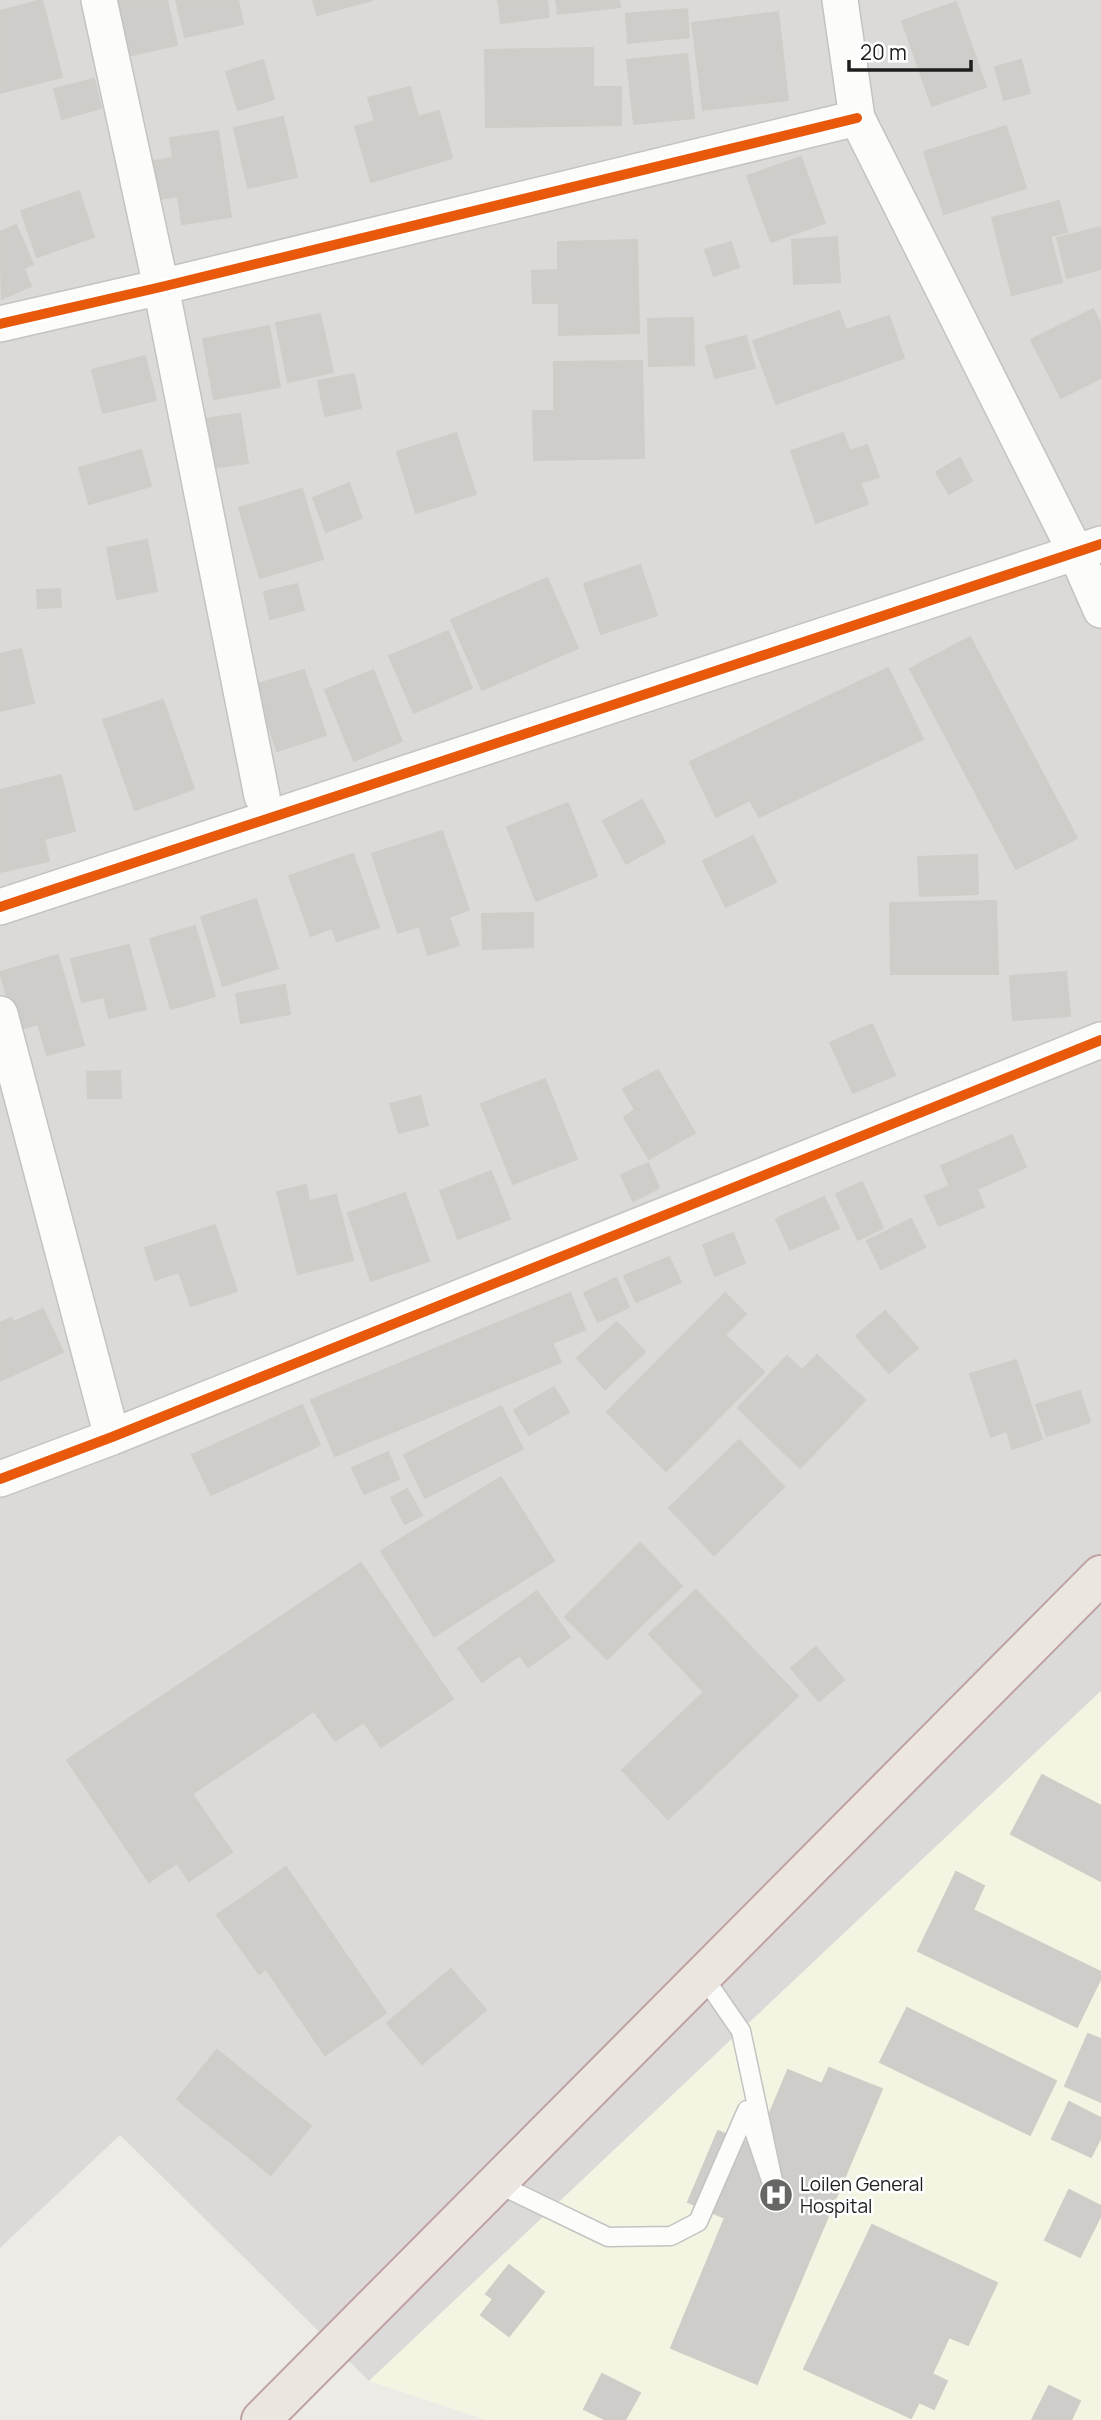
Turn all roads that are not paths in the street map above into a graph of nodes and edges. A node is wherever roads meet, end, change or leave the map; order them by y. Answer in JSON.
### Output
{"nodes":[{"id":1,"x":99,"y":0,"type":"edge"},
{"id":2,"x":841,"y":0,"type":"edge"},
{"id":3,"x":857,"y":118,"type":"junction"},
{"id":4,"x":161,"y":287,"type":"junction"},
{"id":5,"x":0,"y":324,"type":"edge"},
{"id":6,"x":1088,"y":548,"type":"edge"},
{"id":7,"x":1101,"y":610,"type":"edge"},
{"id":8,"x":262,"y":796,"type":"dead end"},
{"id":9,"x":0,"y":907,"type":"edge"},
{"id":10,"x":0,"y":1014,"type":"edge"},
{"id":11,"x":1101,"y":1040,"type":"edge"},
{"id":12,"x":112,"y":1437,"type":"junction"},
{"id":13,"x":0,"y":1479,"type":"edge"},
{"id":14,"x":1101,"y":1575,"type":"edge"},
{"id":15,"x":703,"y":1976,"type":"junction"},
{"id":16,"x":496,"y":2183,"type":"junction"},
{"id":17,"x":261,"y":2420,"type":"edge"}],
"edges":[{"from":1,"to":4,"type":"street"},
{"from":2,"to":3,"type":"street"},
{"from":3,"to":4,"type":"street"},
{"from":3,"to":6,"type":"street"},
{"from":4,"to":5,"type":"street"},
{"from":4,"to":8,"type":"street"},
{"from":6,"to":7,"type":"street"},
{"from":6,"to":9,"type":"street"},
{"from":10,"to":12,"type":"street"},
{"from":11,"to":12,"type":"street"},
{"from":12,"to":13,"type":"street"},
{"from":14,"to":15,"type":"highway"},
{"from":15,"to":16,"type":"highway"},
{"from":15,"to":16,"type":"lane"},
{"from":16,"to":17,"type":"highway"}]}
